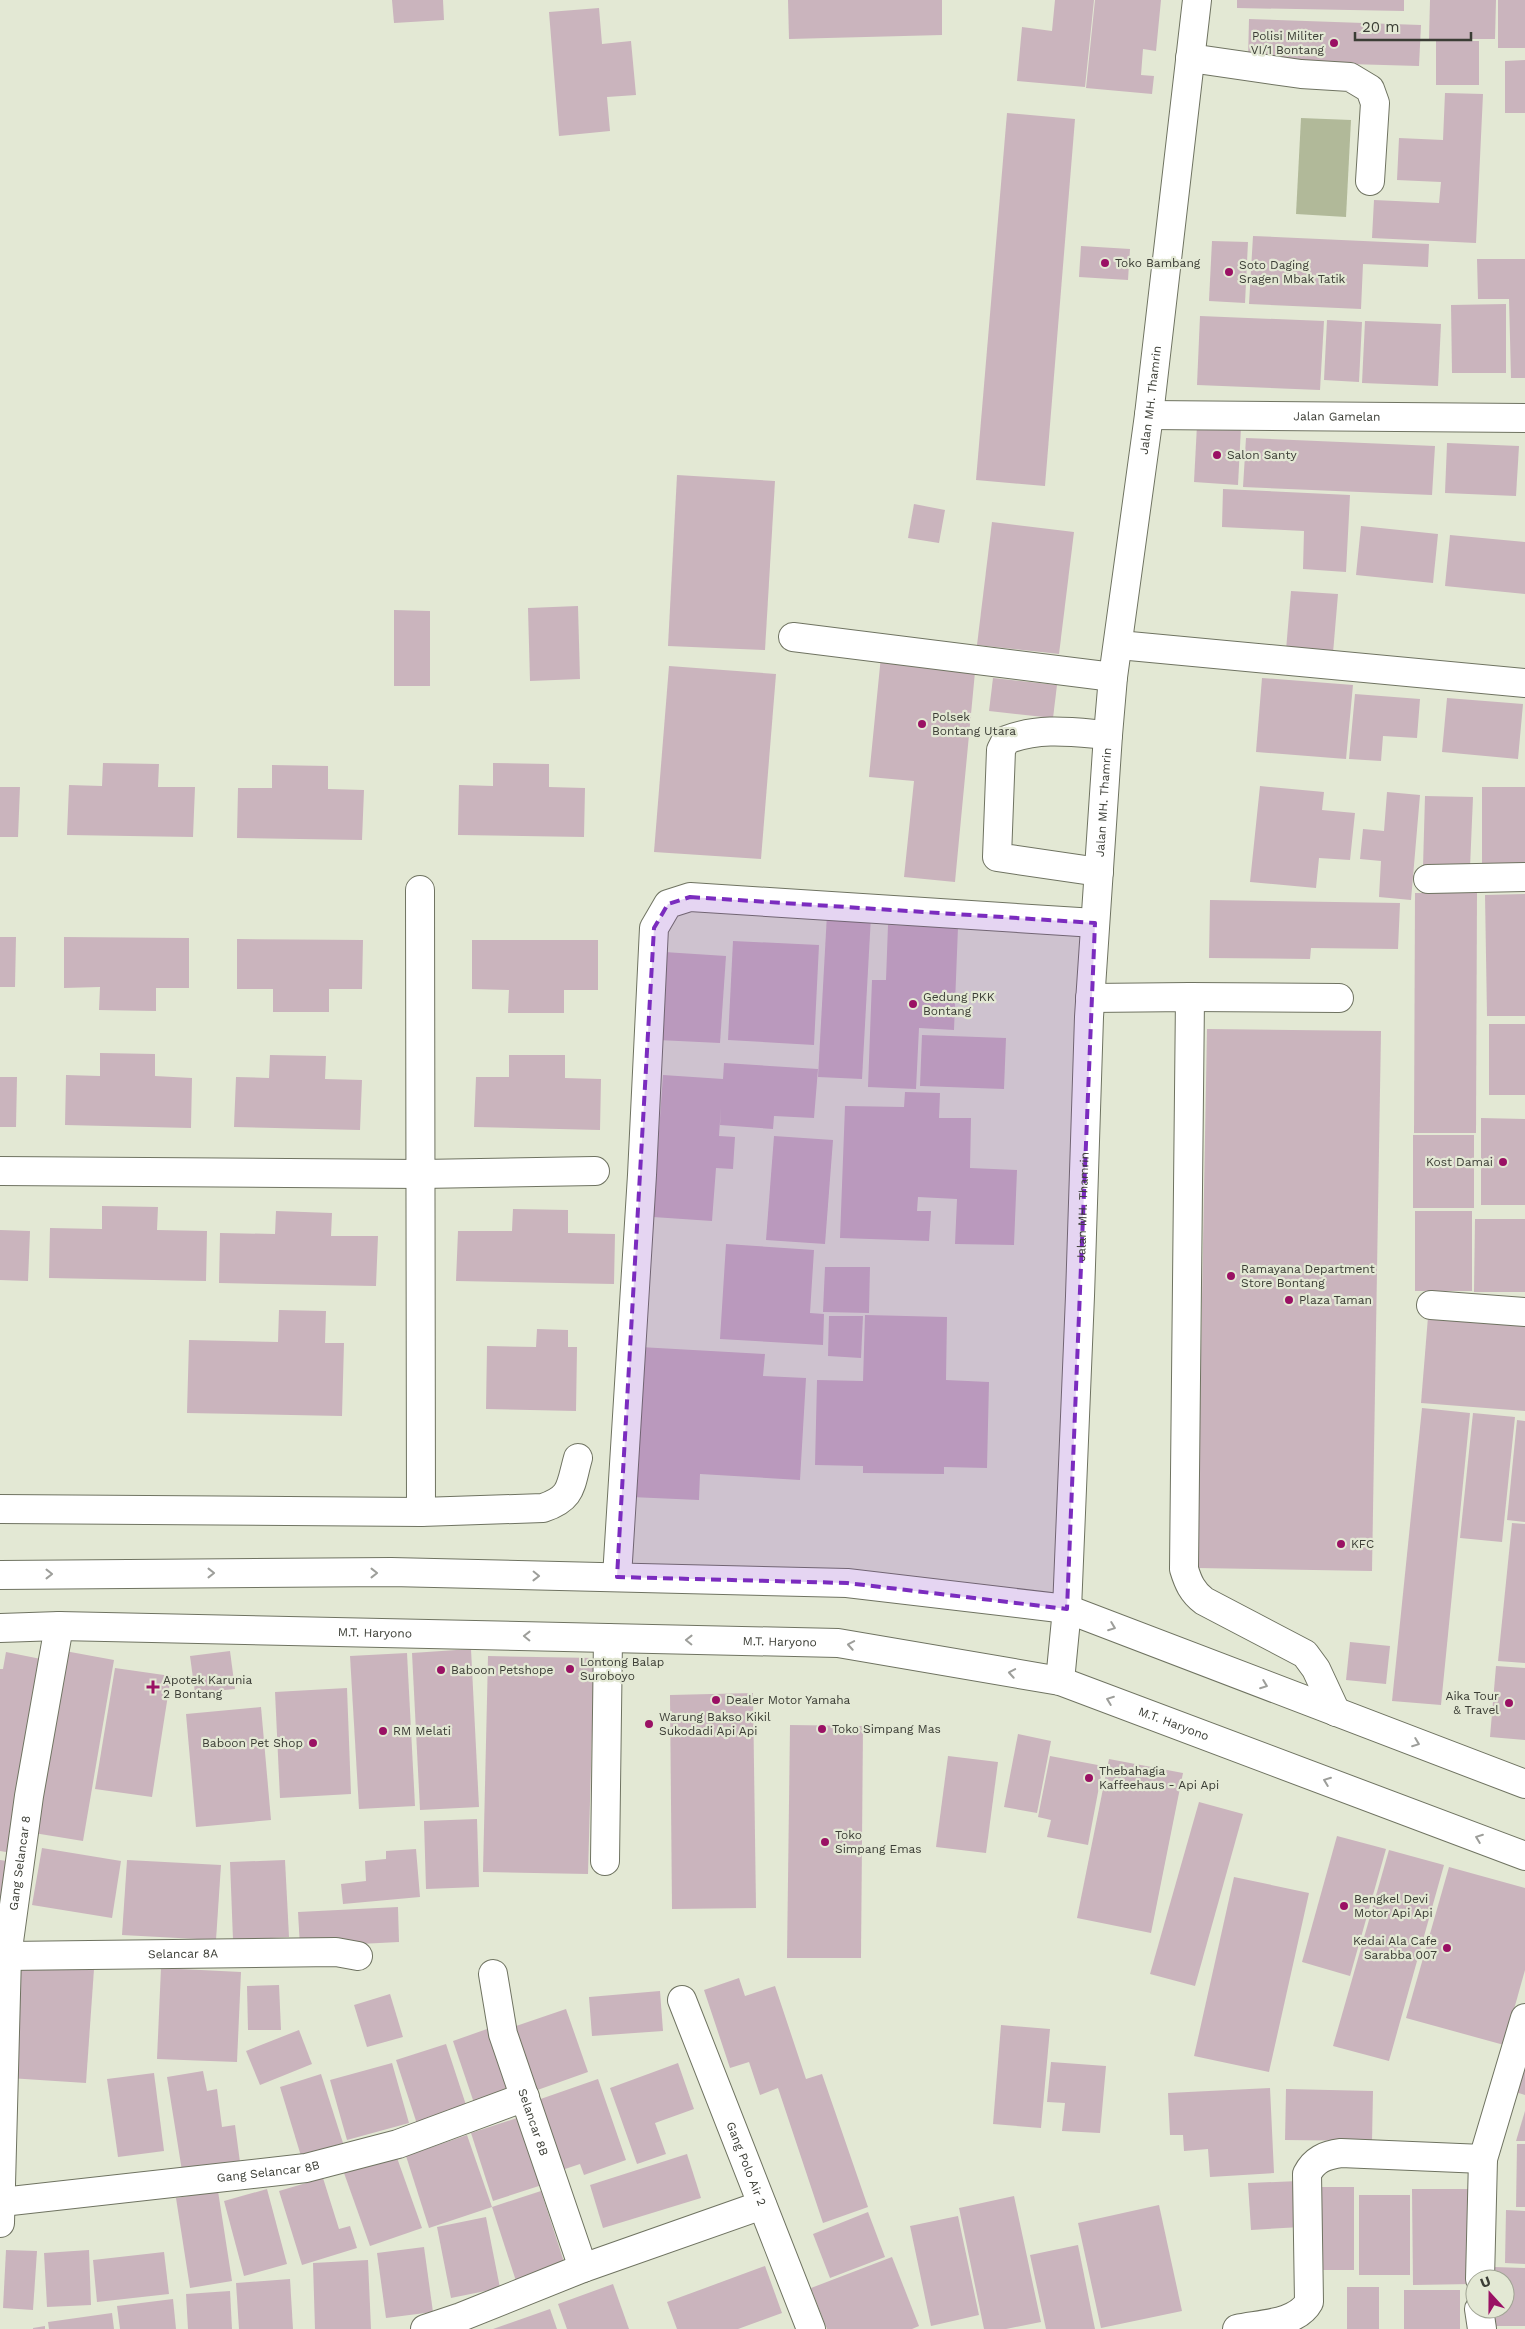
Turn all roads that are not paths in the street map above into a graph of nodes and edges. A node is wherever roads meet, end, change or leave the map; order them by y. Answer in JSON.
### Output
{"nodes":[{"id":1,"x":1197,"y":0,"type":"edge"},
{"id":2,"x":1190,"y":58,"type":"junction"},
{"id":3,"x":1370,"y":181,"type":"dead end"},
{"id":4,"x":1149,"y":415,"type":"junction"},
{"id":5,"x":1525,"y":418,"type":"edge"},
{"id":6,"x":793,"y":637,"type":"dead end"},
{"id":7,"x":1119,"y":645,"type":"junction"},
{"id":8,"x":1113,"y":677,"type":"junction"},
{"id":9,"x":1525,"y":683,"type":"edge"},
{"id":10,"x":1108,"y":735,"type":"junction"},
{"id":11,"x":1098,"y":872,"type":"junction"},
{"id":12,"x":1525,"y":877,"type":"edge"},
{"id":13,"x":1428,"y":879,"type":"dead end"},
{"id":14,"x":420,"y":890,"type":"dead end"},
{"id":15,"x":1095,"y":923,"type":"junction"},
{"id":16,"x":1090,"y":998,"type":"junction"},
{"id":17,"x":1190,"y":998,"type":"junction"},
{"id":18,"x":1339,"y":998,"type":"dead end"},
{"id":19,"x":0,"y":1171,"type":"edge"},
{"id":20,"x":595,"y":1171,"type":"dead end"},
{"id":21,"x":420,"y":1174,"type":"junction"},
{"id":22,"x":1431,"y":1306,"type":"dead end"},
{"id":23,"x":1525,"y":1312,"type":"edge"},
{"id":24,"x":578,"y":1458,"type":"dead end"},
{"id":25,"x":0,"y":1509,"type":"edge"},
{"id":26,"x":421,"y":1512,"type":"junction"},
{"id":27,"x":0,"y":1574,"type":"edge"},
{"id":28,"x":617,"y":1577,"type":"junction"},
{"id":29,"x":1067,"y":1609,"type":"junction"},
{"id":30,"x":59,"y":1626,"type":"junction"},
{"id":31,"x":0,"y":1628,"type":"edge"},
{"id":32,"x":608,"y":1638,"type":"junction"},
{"id":33,"x":1060,"y":1681,"type":"junction"},
{"id":34,"x":1336,"y":1712,"type":"junction"},
{"id":35,"x":1525,"y":1784,"type":"edge"},
{"id":36,"x":1525,"y":1856,"type":"edge"},
{"id":37,"x":605,"y":1861,"type":"dead end"},
{"id":38,"x":7,"y":1956,"type":"junction"},
{"id":39,"x":358,"y":1956,"type":"dead end"},
{"id":40,"x":494,"y":1974,"type":"dead end"},
{"id":41,"x":682,"y":2000,"type":"dead end"},
{"id":42,"x":1525,"y":2018,"type":"edge"},
{"id":43,"x":525,"y":2097,"type":"junction"},
{"id":44,"x":1483,"y":2159,"type":"junction"},
{"id":45,"x":762,"y":2205,"type":"junction"},
{"id":46,"x":1,"y":2212,"type":"edge"},
{"id":47,"x":583,"y":2268,"type":"junction"},
{"id":48,"x":1480,"y":2269,"type":"edge"},
{"id":49,"x":425,"y":2329,"type":"edge"},
{"id":50,"x":811,"y":2329,"type":"edge"},
{"id":51,"x":1237,"y":2329,"type":"edge"}],
"edges":[{"from":1,"to":2,"type":"street","name":"Jalan MH. Thamrin"},
{"from":2,"to":3,"type":"street"},
{"from":2,"to":4,"type":"street","name":"Jalan MH. Thamrin"},
{"from":4,"to":5,"type":"street","name":"Jalan Gamelan"},
{"from":4,"to":7,"type":"street","name":"Jalan MH. Thamrin"},
{"from":6,"to":8,"type":"street"},
{"from":7,"to":8,"type":"street","name":"Jalan MH. Thamrin"},
{"from":7,"to":9,"type":"street"},
{"from":8,"to":10,"type":"street","name":"Jalan MH. Thamrin"},
{"from":10,"to":11,"type":"street","name":"Jalan MH. Thamrin"},
{"from":10,"to":11,"type":"street"},
{"from":11,"to":15,"type":"street","name":"Jalan MH. Thamrin"},
{"from":12,"to":13,"type":"street"},
{"from":14,"to":21,"type":"street"},
{"from":15,"to":16,"type":"street","name":"Jalan MH. Thamrin"},
{"from":15,"to":28,"type":"street"},
{"from":16,"to":17,"type":"street"},
{"from":16,"to":29,"type":"street","name":"Jalan MH. Thamrin"},
{"from":17,"to":18,"type":"street"},
{"from":17,"to":34,"type":"street"},
{"from":19,"to":21,"type":"street"},
{"from":20,"to":21,"type":"street"},
{"from":21,"to":26,"type":"street"},
{"from":22,"to":23,"type":"street"},
{"from":24,"to":26,"type":"street"},
{"from":25,"to":26,"type":"street"},
{"from":27,"to":28,"type":"street","one_way":true},
{"from":28,"to":29,"type":"street"},
{"from":29,"to":33,"type":"street","name":"Jalan MH. Thamrin"},
{"from":29,"to":34,"type":"street","one_way":true},
{"from":30,"to":31,"type":"street","name":"M.T. Haryono"},
{"from":32,"to":30,"type":"street","name":"M.T. Haryono","one_way":true},
{"from":30,"to":38,"type":"street","name":"Gang Selancar 8"},
{"from":33,"to":32,"type":"street","name":"M.T. Haryono","one_way":true},
{"from":32,"to":37,"type":"street"},
{"from":36,"to":33,"type":"street","name":"M.T. Haryono","one_way":true},
{"from":34,"to":35,"type":"street","one_way":true},
{"from":38,"to":39,"type":"street","name":"Selancar 8A"},
{"from":38,"to":46,"type":"street","name":"Gang Selancar 8"},
{"from":40,"to":43,"type":"street","name":"Selancar 8B"},
{"from":41,"to":45,"type":"street","name":"Gang Polo Air 2"},
{"from":42,"to":44,"type":"street"},
{"from":43,"to":46,"type":"street","name":"Gang Selancar 8B"},
{"from":43,"to":47,"type":"street","name":"Selancar 8B"},
{"from":44,"to":48,"type":"street"},
{"from":44,"to":51,"type":"street"},
{"from":45,"to":47,"type":"street"},
{"from":45,"to":50,"type":"street","name":"Gang Polo Air 2"},
{"from":47,"to":49,"type":"street"}]}
